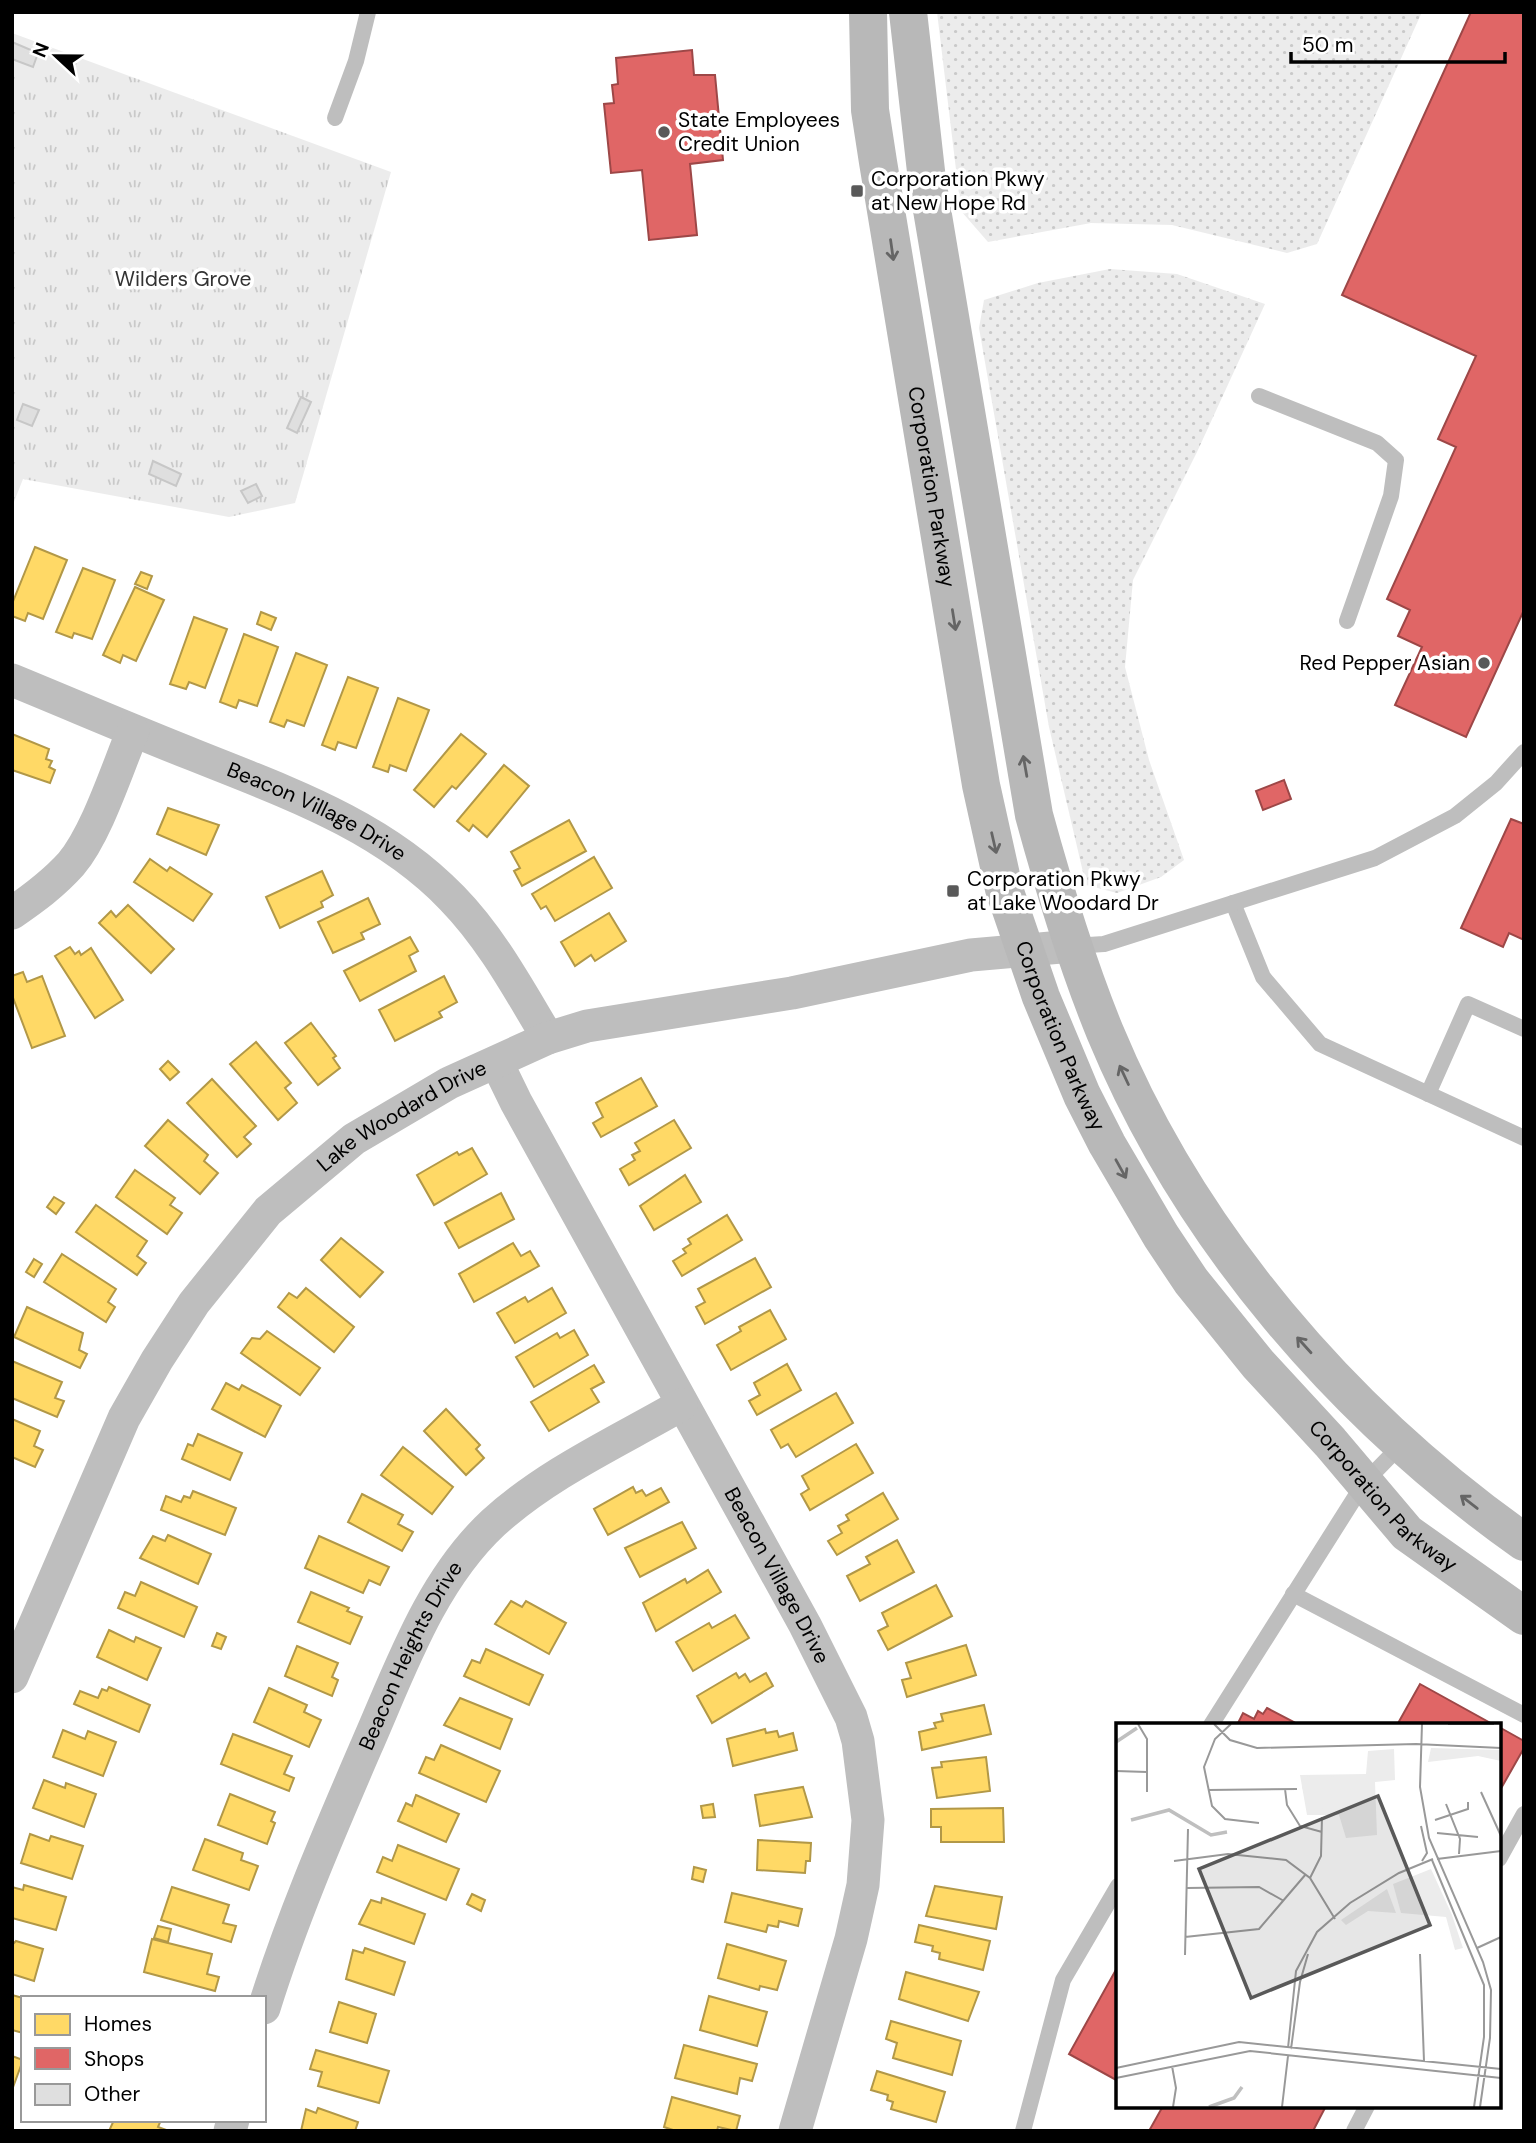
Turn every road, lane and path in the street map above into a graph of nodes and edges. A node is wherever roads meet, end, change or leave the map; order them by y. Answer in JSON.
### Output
{"nodes":[{"id":1,"x":853,"y":12,"type":"edge"},
{"id":2,"x":868,"y":12,"type":"edge"},
{"id":3,"x":908,"y":12,"type":"edge"},
{"id":4,"x":365,"y":14,"type":"edge"},
{"id":5,"x":870,"y":110,"type":"junction"},
{"id":6,"x":335,"y":118,"type":"dead end"},
{"id":7,"x":1259,"y":396,"type":"dead end"},
{"id":8,"x":1348,"y":621,"type":"dead end"},
{"id":9,"x":12,"y":680,"type":"edge"},
{"id":10,"x":133,"y":730,"type":"junction"},
{"id":11,"x":1522,"y":758,"type":"edge"},
{"id":12,"x":1233,"y":903,"type":"junction"},
{"id":13,"x":12,"y":913,"type":"edge"},
{"id":14,"x":1073,"y":946,"type":"junction"},
{"id":15,"x":1025,"y":950,"type":"junction"},
{"id":16,"x":1524,"y":1029,"type":"edge"},
{"id":17,"x":548,"y":1038,"type":"junction"},
{"id":18,"x":497,"y":1063,"type":"junction"},
{"id":19,"x":1428,"y":1094,"type":"junction"},
{"id":20,"x":1524,"y":1138,"type":"edge"},
{"id":21,"x":681,"y":1405,"type":"junction"},
{"id":22,"x":1402,"y":1444,"type":"junction"},
{"id":23,"x":1364,"y":1483,"type":"junction"},
{"id":24,"x":1524,"y":1542,"type":"edge"},
{"id":25,"x":1293,"y":1594,"type":"junction"},
{"id":26,"x":1524,"y":1616,"type":"edge"},
{"id":27,"x":12,"y":1677,"type":"edge"},
{"id":28,"x":1524,"y":1716,"type":"edge"},
{"id":29,"x":1212,"y":1723,"type":"edge"},
{"id":30,"x":1524,"y":1814,"type":"edge"},
{"id":31,"x":1501,"y":1855,"type":"edge"},
{"id":32,"x":1116,"y":1889,"type":"edge"},
{"id":33,"x":266,"y":2002,"type":"edge"},
{"id":34,"x":1366,"y":2108,"type":"edge"},
{"id":35,"x":795,"y":2131,"type":"edge"},
{"id":36,"x":1023,"y":2131,"type":"edge"},
{"id":37,"x":1354,"y":2131,"type":"edge"}],
"edges":[{"from":1,"to":5,"type":"main road"},
{"from":2,"to":5,"type":"main road","name":"Corporation Parkway"},
{"from":14,"to":3,"type":"main road","name":"Corporation Parkway","one_way":true},
{"from":4,"to":6,"type":"lane"},
{"from":5,"to":15,"type":"main road","name":"Corporation Parkway","one_way":true},
{"from":7,"to":8,"type":"lane"},
{"from":9,"to":10,"type":"street","name":"Beacon Village Drive"},
{"from":10,"to":13,"type":"street"},
{"from":10,"to":17,"type":"street","name":"Beacon Village Drive"},
{"from":11,"to":12,"type":"lane"},
{"from":12,"to":14,"type":"lane"},
{"from":12,"to":19,"type":"lane"},
{"from":14,"to":15,"type":"street","name":"Lake Woodard Drive"},
{"from":22,"to":14,"type":"main road","name":"Corporation Parkway","one_way":true},
{"from":15,"to":17,"type":"street","name":"Lake Woodard Drive"},
{"from":15,"to":23,"type":"main road","name":"Corporation Parkway","one_way":true},
{"from":16,"to":19,"type":"lane"},
{"from":17,"to":18,"type":"street","name":"Lake Woodard Drive"},
{"from":18,"to":21,"type":"street","name":"Beacon Village Drive"},
{"from":18,"to":27,"type":"street","name":"Lake Woodard Drive"},
{"from":19,"to":20,"type":"lane"},
{"from":21,"to":33,"type":"street","name":"Beacon Heights Drive"},
{"from":21,"to":35,"type":"street","name":"Beacon Village Drive"},
{"from":22,"to":23,"type":"lane"},
{"from":24,"to":22,"type":"main road","name":"Corporation Parkway","one_way":true},
{"from":23,"to":25,"type":"lane"},
{"from":23,"to":26,"type":"main road","name":"Corporation Parkway"},
{"from":25,"to":28,"type":"lane"},
{"from":25,"to":29,"type":"lane"},
{"from":30,"to":31,"type":"lane"},
{"from":32,"to":36,"type":"lane"},
{"from":34,"to":37,"type":"lane"}]}
